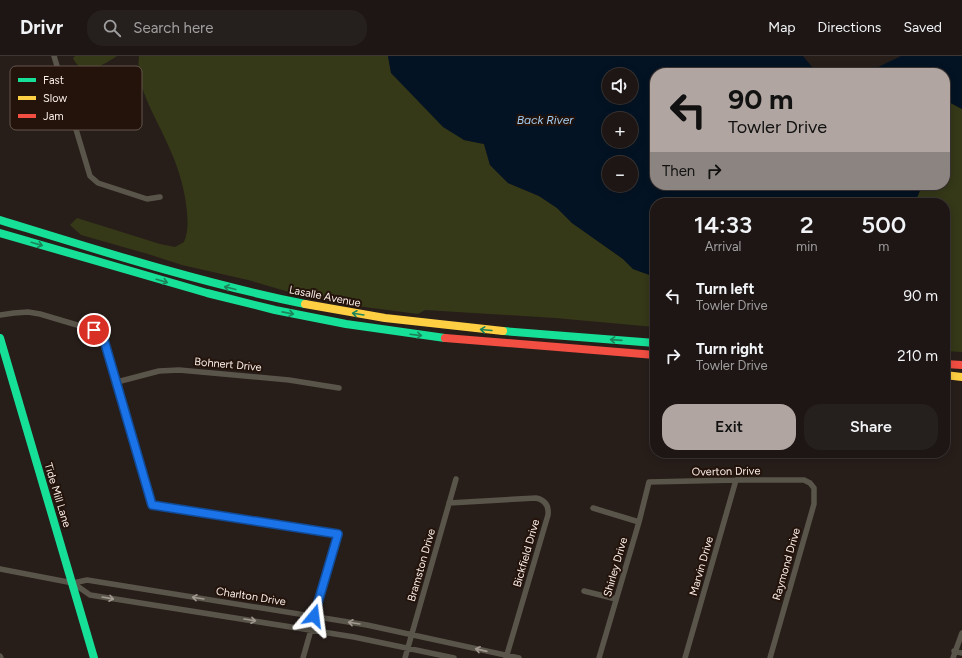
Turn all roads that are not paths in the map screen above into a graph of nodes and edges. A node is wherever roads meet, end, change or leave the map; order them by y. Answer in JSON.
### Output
{"nodes":[{"id":1,"x":54,"y":56,"type":"edge"},
{"id":2,"x":57,"y":66,"type":"edge"},
{"id":3,"x":75,"y":130,"type":"edge"},
{"id":4,"x":160,"y":197,"type":"dead end"},
{"id":5,"x":0,"y":220,"type":"edge"},
{"id":6,"x":0,"y":233,"type":"edge"},
{"id":7,"x":0,"y":316,"type":"edge"},
{"id":8,"x":0,"y":338,"type":"edge"},
{"id":9,"x":650,"y":343,"type":"edge"},
{"id":10,"x":650,"y":355,"type":"edge"},
{"id":11,"x":950,"y":364,"type":"edge"},
{"id":12,"x":962,"y":365,"type":"edge"},
{"id":13,"x":950,"y":376,"type":"edge"},
{"id":14,"x":962,"y":377,"type":"edge"},
{"id":15,"x":117,"y":382,"type":"junction"},
{"id":16,"x":339,"y":388,"type":"dead end"},
{"id":17,"x":456,"y":478,"type":"dead end"},
{"id":18,"x":736,"y":480,"type":"junction"},
{"id":19,"x":804,"y":480,"type":"joint"},
{"id":20,"x":649,"y":482,"type":"joint"},
{"id":21,"x":449,"y":503,"type":"junction"},
{"id":22,"x":594,"y":508,"type":"dead end"},
{"id":23,"x":639,"y":522,"type":"junction"},
{"id":24,"x":0,"y":569,"type":"edge"},
{"id":25,"x":73,"y":583,"type":"junction"},
{"id":26,"x":584,"y":591,"type":"dead end"},
{"id":27,"x":616,"y":599,"type":"junction"},
{"id":28,"x":314,"y":616,"type":"junction"},
{"id":29,"x":311,"y":630,"type":"junction"},
{"id":30,"x":962,"y":633,"type":"edge"},
{"id":31,"x":412,"y":634,"type":"junction"},
{"id":32,"x":408,"y":648,"type":"junction"},
{"id":33,"x":954,"y":651,"type":"junction"},
{"id":34,"x":962,"y":653,"type":"edge"},
{"id":35,"x":506,"y":657,"type":"edge"},
{"id":36,"x":94,"y":658,"type":"edge"},
{"id":37,"x":303,"y":658,"type":"edge"},
{"id":38,"x":405,"y":658,"type":"edge"},
{"id":39,"x":454,"y":658,"type":"edge"},
{"id":40,"x":519,"y":658,"type":"edge"},
{"id":41,"x":599,"y":658,"type":"edge"},
{"id":42,"x":685,"y":658,"type":"edge"},
{"id":43,"x":770,"y":658,"type":"edge"},
{"id":44,"x":953,"y":658,"type":"edge"}],
"edges":[{"from":1,"to":2,"type":"street"},
{"from":3,"to":4,"type":"street"},
{"from":9,"to":5,"type":"main road","name":"Lasalle Avenue","one_way":true},
{"from":6,"to":10,"type":"main road","name":"Lasalle Avenue","one_way":true},
{"from":7,"to":15,"type":"street"},
{"from":8,"to":25,"type":"main road","name":"Tide Mill Lane"},
{"from":11,"to":12,"type":"main road"},
{"from":13,"to":14,"type":"main road"},
{"from":15,"to":16,"type":"street","name":"Bohnert Drive"},
{"from":15,"to":28,"type":"street"},
{"from":17,"to":21,"type":"street","name":"Bramston Drive"},
{"from":18,"to":19,"type":"street","name":"Overton Drive"},
{"from":18,"to":20,"type":"street","name":"Overton Drive"},
{"from":18,"to":42,"type":"street","name":"Marvin Drive"},
{"from":19,"to":43,"type":"street","name":"Raymond Drive"},
{"from":20,"to":23,"type":"street","name":"Shirley Drive"},
{"from":21,"to":31,"type":"street","name":"Bramston Drive"},
{"from":21,"to":35,"type":"street","name":"Bickfield Drive"},
{"from":22,"to":23,"type":"street"},
{"from":23,"to":27,"type":"street","name":"Shirley Drive"},
{"from":24,"to":25,"type":"street","name":"Charlton Drive"},
{"from":28,"to":25,"type":"street","name":"Charlton Drive","one_way":true},
{"from":25,"to":29,"type":"street","name":"Charlton Drive","one_way":true},
{"from":25,"to":36,"type":"main road","name":"Tide Mill Lane"},
{"from":26,"to":27,"type":"street"},
{"from":27,"to":41,"type":"street","name":"Shirley Drive"},
{"from":28,"to":29,"type":"street"},
{"from":31,"to":28,"type":"street","name":"Charlton Drive","one_way":true},
{"from":29,"to":32,"type":"street","name":"Charlton Drive"},
{"from":29,"to":37,"type":"street"},
{"from":30,"to":33,"type":"street"},
{"from":31,"to":32,"type":"street","name":"Bramston Drive"},
{"from":35,"to":31,"type":"street","name":"Charlton Drive","one_way":true},
{"from":32,"to":38,"type":"street","name":"Bramston Drive"},
{"from":32,"to":39,"type":"street","name":"Charlton Drive"},
{"from":33,"to":34,"type":"street"},
{"from":33,"to":44,"type":"street"},
{"from":35,"to":40,"type":"street","name":"Charlton Drive"}]}
